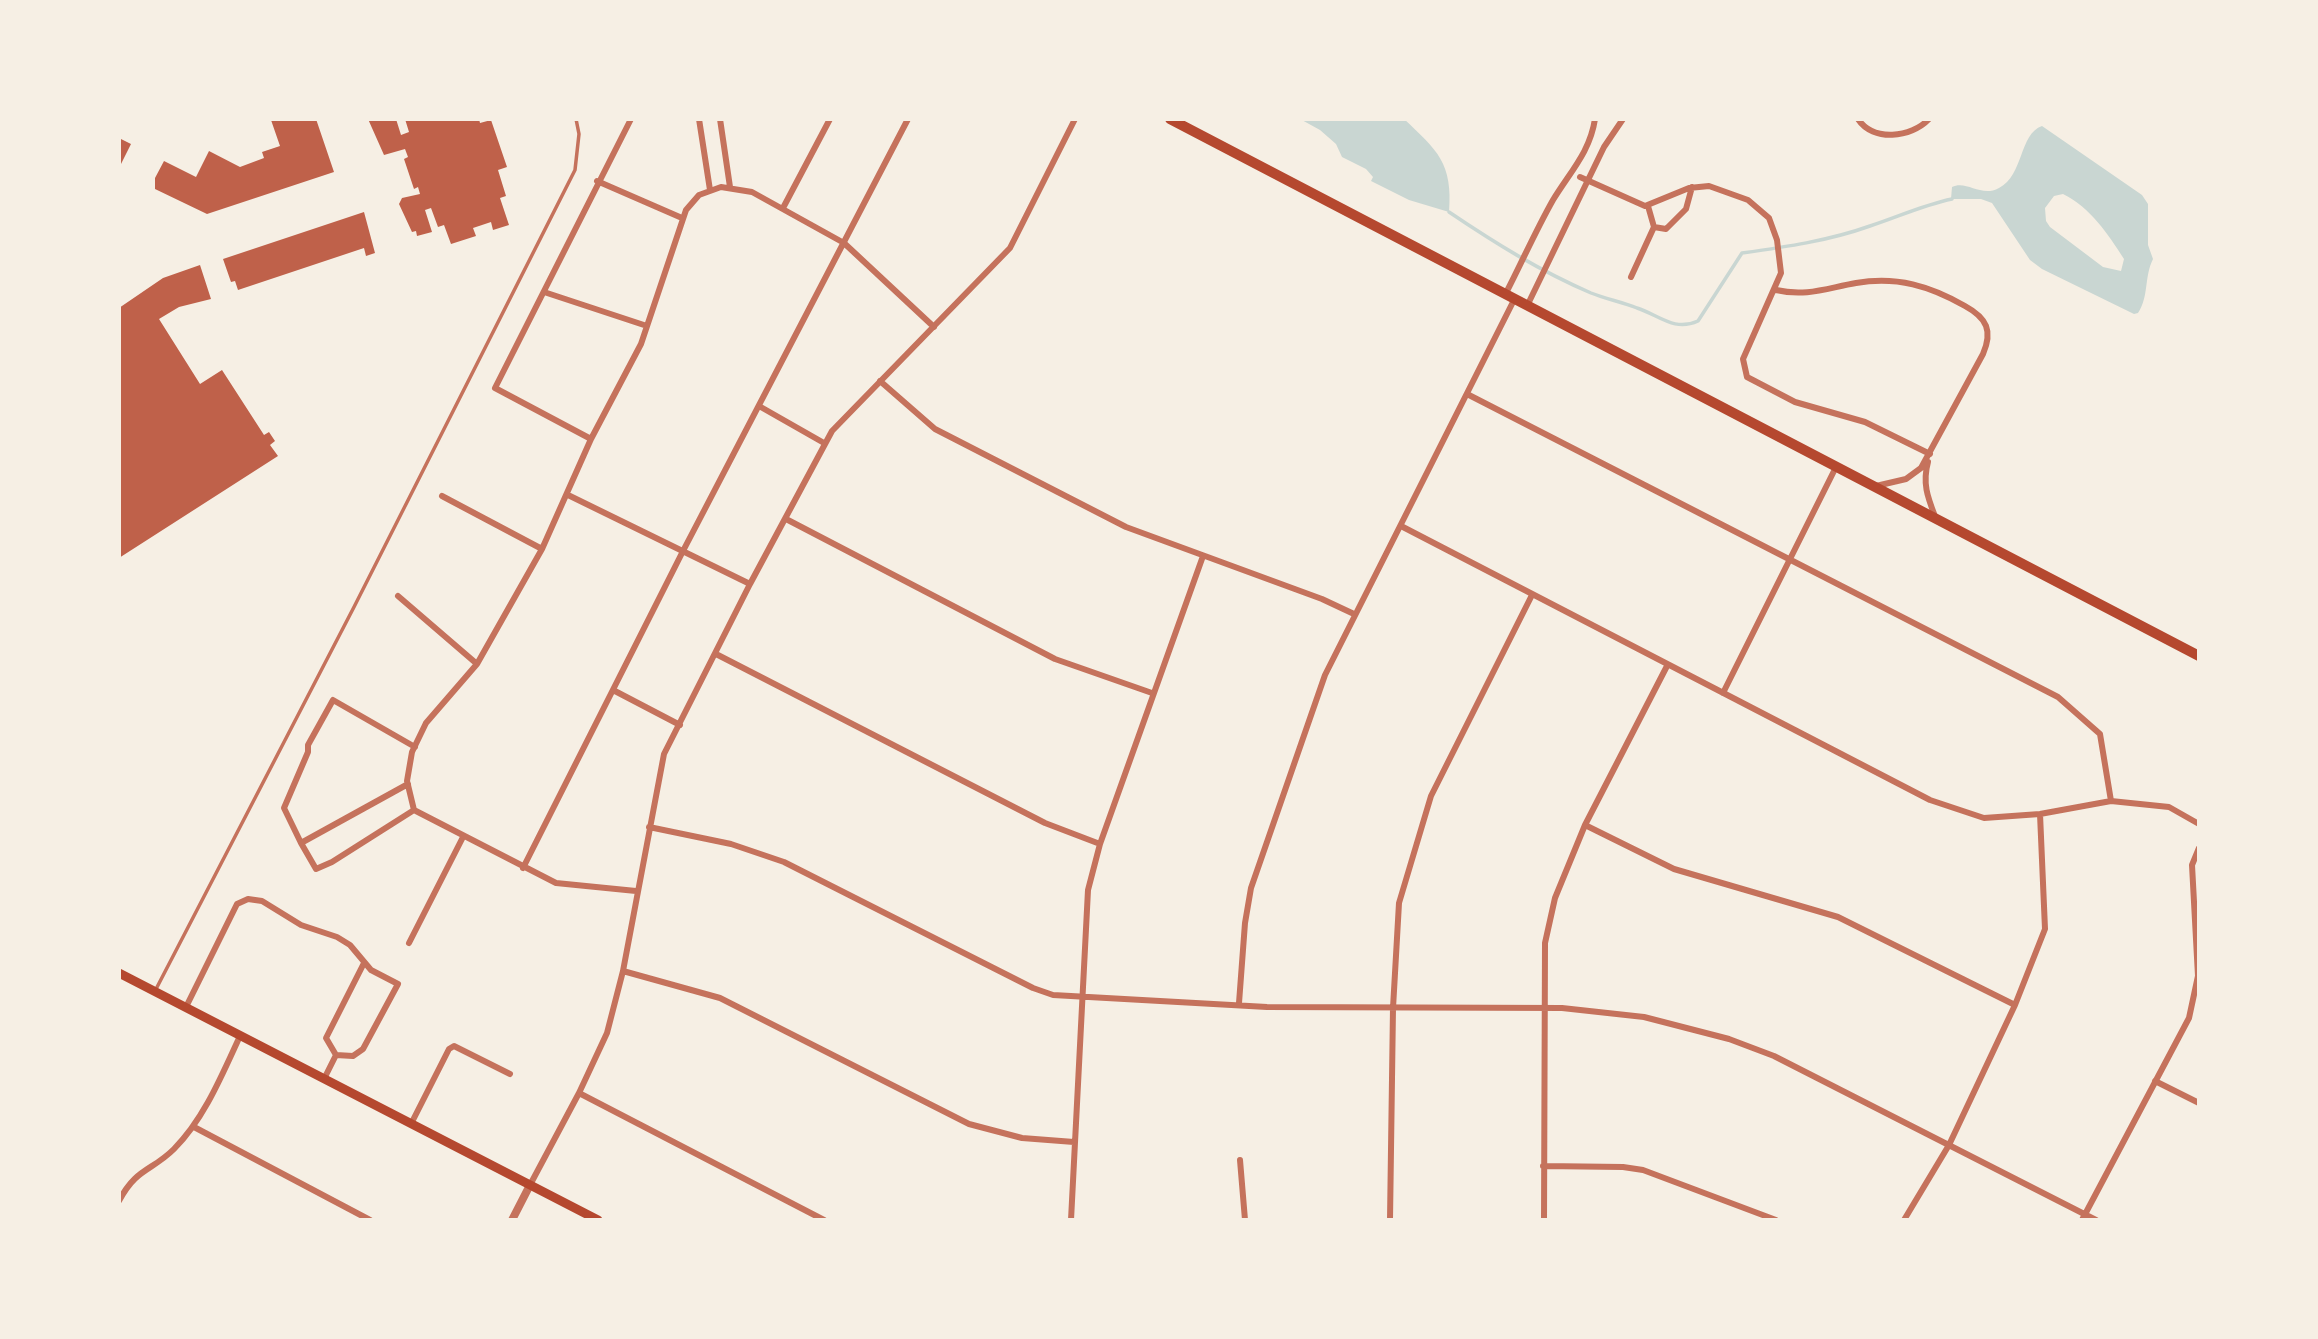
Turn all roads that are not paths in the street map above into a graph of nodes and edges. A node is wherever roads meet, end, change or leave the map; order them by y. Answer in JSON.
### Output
{"nodes":[{"id":1,"x":576,"y":119,"type":"edge"},
{"id":2,"x":631,"y":119,"type":"edge"},
{"id":3,"x":699,"y":119,"type":"edge"},
{"id":4,"x":720,"y":119,"type":"edge"},
{"id":5,"x":830,"y":119,"type":"edge"},
{"id":6,"x":908,"y":119,"type":"edge"},
{"id":7,"x":1075,"y":119,"type":"edge"},
{"id":8,"x":1171,"y":119,"type":"edge"},
{"id":9,"x":1595,"y":119,"type":"edge"},
{"id":10,"x":1623,"y":119,"type":"edge"},
{"id":11,"x":1858,"y":119,"type":"edge"},
{"id":12,"x":1929,"y":119,"type":"edge"},
{"id":13,"x":1580,"y":177,"type":"dead end"},
{"id":14,"x":597,"y":181,"type":"junction"},
{"id":15,"x":1588,"y":181,"type":"junction"},
{"id":16,"x":730,"y":187,"type":"junction"},
{"id":17,"x":1692,"y":187,"type":"junction"},
{"id":18,"x":710,"y":190,"type":"junction"},
{"id":19,"x":1648,"y":206,"type":"junction"},
{"id":20,"x":783,"y":208,"type":"junction"},
{"id":21,"x":682,"y":218,"type":"junction"},
{"id":22,"x":1654,"y":227,"type":"junction"},
{"id":23,"x":844,"y":243,"type":"junction"},
{"id":24,"x":1631,"y":276,"type":"dead end"},
{"id":25,"x":1776,"y":290,"type":"junction"},
{"id":26,"x":544,"y":292,"type":"junction"},
{"id":27,"x":1510,"y":295,"type":"junction"},
{"id":28,"x":1528,"y":304,"type":"junction"},
{"id":29,"x":647,"y":326,"type":"junction"},
{"id":30,"x":934,"y":327,"type":"junction"},
{"id":31,"x":880,"y":382,"type":"junction"},
{"id":32,"x":1467,"y":394,"type":"junction"},
{"id":33,"x":759,"y":406,"type":"junction"},
{"id":34,"x":591,"y":439,"type":"junction"},
{"id":35,"x":824,"y":443,"type":"junction"},
{"id":36,"x":1930,"y":453,"type":"junction"},
{"id":37,"x":1836,"y":467,"type":"junction"},
{"id":38,"x":1873,"y":486,"type":"junction"},
{"id":39,"x":568,"y":495,"type":"junction"},
{"id":40,"x":442,"y":496,"type":"dead end"},
{"id":41,"x":786,"y":519,"type":"junction"},
{"id":42,"x":1937,"y":519,"type":"junction"},
{"id":43,"x":1401,"y":526,"type":"junction"},
{"id":44,"x":542,"y":549,"type":"junction"},
{"id":45,"x":683,"y":551,"type":"junction"},
{"id":46,"x":1203,"y":556,"type":"junction"},
{"id":47,"x":1791,"y":561,"type":"junction"},
{"id":48,"x":750,"y":584,"type":"junction"},
{"id":49,"x":1532,"y":595,"type":"junction"},
{"id":50,"x":398,"y":596,"type":"dead end"},
{"id":51,"x":1354,"y":614,"type":"junction"},
{"id":52,"x":716,"y":654,"type":"junction"},
{"id":53,"x":2199,"y":656,"type":"edge"},
{"id":54,"x":477,"y":664,"type":"junction"},
{"id":55,"x":1667,"y":666,"type":"junction"},
{"id":56,"x":613,"y":690,"type":"junction"},
{"id":57,"x":1152,"y":693,"type":"junction"},
{"id":58,"x":1723,"y":693,"type":"junction"},
{"id":59,"x":680,"y":725,"type":"junction"},
{"id":60,"x":415,"y":747,"type":"junction"},
{"id":61,"x":408,"y":785,"type":"junction"},
{"id":62,"x":2111,"y":801,"type":"junction"},
{"id":63,"x":414,"y":810,"type":"junction"},
{"id":64,"x":2040,"y":814,"type":"junction"},
{"id":65,"x":2199,"y":824,"type":"edge"},
{"id":66,"x":1585,"y":825,"type":"junction"},
{"id":67,"x":649,"y":827,"type":"junction"},
{"id":68,"x":463,"y":837,"type":"junction"},
{"id":69,"x":301,"y":843,"type":"junction"},
{"id":70,"x":1100,"y":844,"type":"junction"},
{"id":71,"x":2199,"y":848,"type":"edge"},
{"id":72,"x":523,"y":868,"type":"junction"},
{"id":73,"x":636,"y":891,"type":"junction"},
{"id":74,"x":408,"y":943,"type":"dead end"},
{"id":75,"x":364,"y":963,"type":"junction"},
{"id":76,"x":623,"y":971,"type":"junction"},
{"id":77,"x":119,"y":973,"type":"edge"},
{"id":78,"x":155,"y":991,"type":"junction"},
{"id":79,"x":1082,"y":996,"type":"junction"},
{"id":80,"x":1239,"y":1003,"type":"junction"},
{"id":81,"x":2015,"y":1005,"type":"junction"},
{"id":82,"x":186,"y":1007,"type":"junction"},
{"id":83,"x":1393,"y":1008,"type":"junction"},
{"id":84,"x":1544,"y":1010,"type":"junction"},
{"id":85,"x":240,"y":1036,"type":"junction"},
{"id":86,"x":336,"y":1055,"type":"junction"},
{"id":87,"x":510,"y":1074,"type":"dead end"},
{"id":88,"x":324,"y":1079,"type":"junction"},
{"id":89,"x":2155,"y":1081,"type":"junction"},
{"id":90,"x":579,"y":1093,"type":"junction"},
{"id":91,"x":2199,"y":1103,"type":"edge"},
{"id":92,"x":411,"y":1124,"type":"junction"},
{"id":93,"x":194,"y":1127,"type":"junction"},
{"id":94,"x":1074,"y":1142,"type":"junction"},
{"id":95,"x":1949,"y":1145,"type":"junction"},
{"id":96,"x":1240,"y":1160,"type":"dead end"},
{"id":97,"x":1543,"y":1166,"type":"junction"},
{"id":98,"x":119,"y":1181,"type":"edge"},
{"id":99,"x":127,"y":1185,"type":"junction"},
{"id":100,"x":530,"y":1185,"type":"junction"},
{"id":101,"x":119,"y":1201,"type":"edge"},
{"id":102,"x":2083,"y":1217,"type":"edge"},
{"id":103,"x":370,"y":1220,"type":"edge"},
{"id":104,"x":512,"y":1220,"type":"edge"},
{"id":105,"x":598,"y":1220,"type":"edge"},
{"id":106,"x":824,"y":1220,"type":"edge"},
{"id":107,"x":1071,"y":1220,"type":"edge"},
{"id":108,"x":1245,"y":1220,"type":"edge"},
{"id":109,"x":1390,"y":1220,"type":"edge"},
{"id":110,"x":1544,"y":1220,"type":"edge"},
{"id":111,"x":1776,"y":1220,"type":"edge"},
{"id":112,"x":1904,"y":1220,"type":"edge"},
{"id":113,"x":2095,"y":1220,"type":"edge"}],
"edges":[{"from":1,"to":78,"type":"lane"},
{"from":2,"to":14,"type":"street"},
{"from":3,"to":18,"type":"street"},
{"from":4,"to":16,"type":"street"},
{"from":5,"to":20,"type":"street"},
{"from":6,"to":23,"type":"street"},
{"from":7,"to":30,"type":"street"},
{"from":8,"to":27,"type":"main road"},
{"from":9,"to":27,"type":"street"},
{"from":10,"to":15,"type":"street"},
{"from":11,"to":12,"type":"street"},
{"from":13,"to":15,"type":"street"},
{"from":14,"to":21,"type":"street"},
{"from":14,"to":26,"type":"street"},
{"from":15,"to":19,"type":"street"},
{"from":15,"to":28,"type":"street"},
{"from":16,"to":18,"type":"street"},
{"from":16,"to":20,"type":"street"},
{"from":17,"to":19,"type":"street"},
{"from":17,"to":22,"type":"street"},
{"from":17,"to":25,"type":"street"},
{"from":18,"to":21,"type":"street"},
{"from":19,"to":22,"type":"street"},
{"from":20,"to":23,"type":"street"},
{"from":21,"to":29,"type":"street"},
{"from":22,"to":24,"type":"street"},
{"from":23,"to":30,"type":"street"},
{"from":23,"to":33,"type":"street"},
{"from":25,"to":36,"type":"street"},
{"from":25,"to":36,"type":"street"},
{"from":26,"to":29,"type":"street"},
{"from":26,"to":34,"type":"street"},
{"from":27,"to":28,"type":"main road"},
{"from":27,"to":32,"type":"street"},
{"from":28,"to":37,"type":"main road"},
{"from":29,"to":34,"type":"street"},
{"from":30,"to":31,"type":"street"},
{"from":31,"to":35,"type":"street"},
{"from":31,"to":46,"type":"street"},
{"from":32,"to":43,"type":"street"},
{"from":32,"to":47,"type":"street"},
{"from":33,"to":35,"type":"street"},
{"from":33,"to":45,"type":"street"},
{"from":34,"to":39,"type":"street"},
{"from":35,"to":41,"type":"street"},
{"from":36,"to":38,"type":"street"},
{"from":36,"to":42,"type":"street"},
{"from":37,"to":38,"type":"main road"},
{"from":37,"to":47,"type":"street"},
{"from":38,"to":42,"type":"main road"},
{"from":39,"to":44,"type":"street"},
{"from":39,"to":45,"type":"street"},
{"from":40,"to":44,"type":"street"},
{"from":41,"to":48,"type":"street"},
{"from":41,"to":57,"type":"street"},
{"from":42,"to":53,"type":"main road"},
{"from":43,"to":49,"type":"street"},
{"from":43,"to":51,"type":"street"},
{"from":44,"to":54,"type":"street"},
{"from":45,"to":48,"type":"street"},
{"from":45,"to":56,"type":"street"},
{"from":46,"to":51,"type":"street"},
{"from":46,"to":57,"type":"street"},
{"from":47,"to":58,"type":"street"},
{"from":47,"to":62,"type":"street"},
{"from":48,"to":52,"type":"street"},
{"from":49,"to":55,"type":"street"},
{"from":49,"to":83,"type":"street"},
{"from":50,"to":54,"type":"street"},
{"from":51,"to":80,"type":"street"},
{"from":52,"to":59,"type":"street"},
{"from":52,"to":70,"type":"street"},
{"from":54,"to":60,"type":"street"},
{"from":55,"to":58,"type":"street"},
{"from":55,"to":66,"type":"street"},
{"from":56,"to":59,"type":"street"},
{"from":56,"to":72,"type":"street"},
{"from":57,"to":70,"type":"street"},
{"from":58,"to":64,"type":"street"},
{"from":59,"to":67,"type":"street"},
{"from":60,"to":61,"type":"street"},
{"from":60,"to":69,"type":"street"},
{"from":61,"to":63,"type":"street"},
{"from":61,"to":69,"type":"street"},
{"from":62,"to":64,"type":"street"},
{"from":62,"to":65,"type":"street"},
{"from":63,"to":68,"type":"street"},
{"from":63,"to":69,"type":"street"},
{"from":64,"to":81,"type":"street"},
{"from":66,"to":81,"type":"street"},
{"from":66,"to":84,"type":"street"},
{"from":67,"to":73,"type":"street"},
{"from":67,"to":79,"type":"street"},
{"from":68,"to":72,"type":"street"},
{"from":68,"to":74,"type":"street"},
{"from":70,"to":79,"type":"street"},
{"from":71,"to":89,"type":"street"},
{"from":72,"to":73,"type":"street"},
{"from":73,"to":76,"type":"street"},
{"from":75,"to":82,"type":"street"},
{"from":75,"to":86,"type":"street"},
{"from":75,"to":86,"type":"street"},
{"from":76,"to":90,"type":"street"},
{"from":76,"to":94,"type":"street"},
{"from":77,"to":78,"type":"main road"},
{"from":78,"to":82,"type":"main road"},
{"from":79,"to":80,"type":"street"},
{"from":79,"to":94,"type":"street"},
{"from":80,"to":83,"type":"street"},
{"from":81,"to":95,"type":"street"},
{"from":82,"to":85,"type":"main road"},
{"from":83,"to":84,"type":"street"},
{"from":83,"to":109,"type":"street"},
{"from":84,"to":95,"type":"street"},
{"from":84,"to":97,"type":"street"},
{"from":85,"to":88,"type":"main road"},
{"from":85,"to":93,"type":"street"},
{"from":86,"to":88,"type":"street"},
{"from":87,"to":92,"type":"street"},
{"from":88,"to":92,"type":"main road"},
{"from":89,"to":91,"type":"street"},
{"from":89,"to":102,"type":"street"},
{"from":90,"to":100,"type":"street"},
{"from":90,"to":106,"type":"street"},
{"from":92,"to":100,"type":"main road"},
{"from":93,"to":99,"type":"street"},
{"from":93,"to":103,"type":"street"},
{"from":94,"to":107,"type":"street"},
{"from":95,"to":102,"type":"street"},
{"from":95,"to":112,"type":"street"},
{"from":96,"to":108,"type":"street"},
{"from":97,"to":110,"type":"street"},
{"from":97,"to":111,"type":"street"},
{"from":98,"to":99,"type":"street"},
{"from":99,"to":101,"type":"street"},
{"from":100,"to":104,"type":"street"},
{"from":100,"to":105,"type":"main road"},
{"from":102,"to":113,"type":"street"}]}
